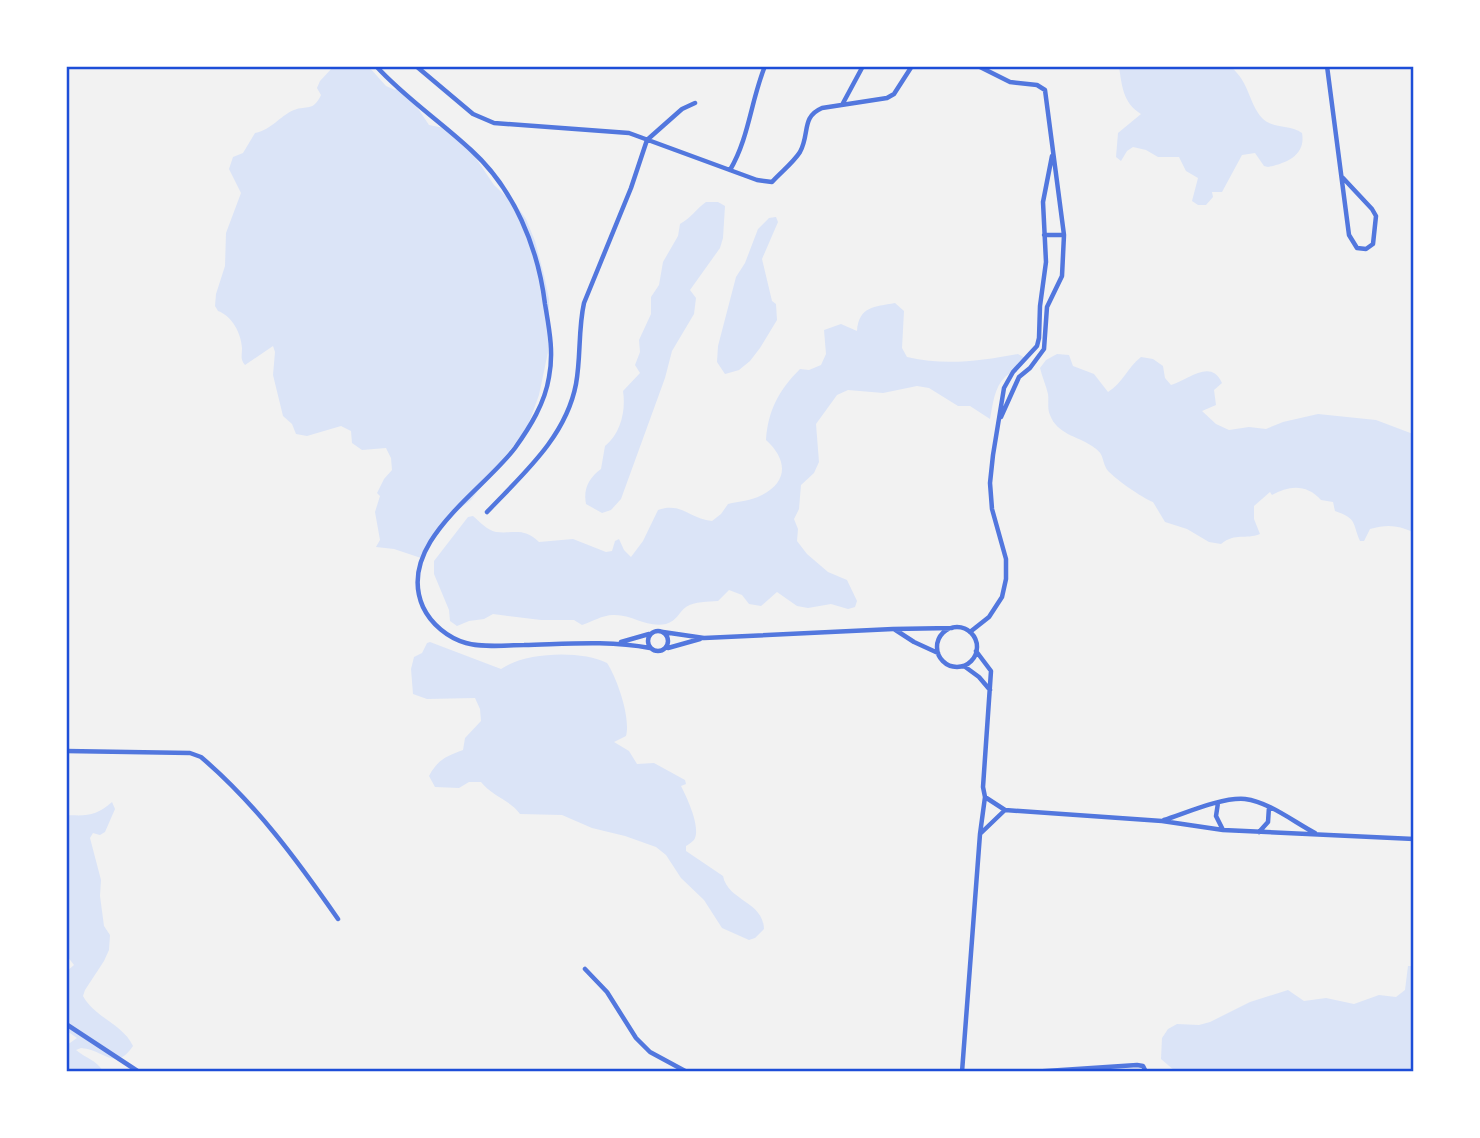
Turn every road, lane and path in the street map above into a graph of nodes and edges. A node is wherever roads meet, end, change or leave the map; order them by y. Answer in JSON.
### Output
{"nodes":[{"id":1,"x":376,"y":66,"type":"edge"},
{"id":2,"x":416,"y":66,"type":"edge"},
{"id":3,"x":765,"y":66,"type":"edge"},
{"id":4,"x":863,"y":66,"type":"edge"},
{"id":5,"x":912,"y":66,"type":"edge"},
{"id":6,"x":978,"y":66,"type":"edge"},
{"id":7,"x":1327,"y":66,"type":"edge"},
{"id":8,"x":695,"y":103,"type":"dead end"},
{"id":9,"x":840,"y":105,"type":"junction"},
{"id":10,"x":647,"y":139,"type":"junction"},
{"id":11,"x":1052,"y":156,"type":"junction"},
{"id":12,"x":730,"y":170,"type":"junction"},
{"id":13,"x":1343,"y":178,"type":"junction"},
{"id":14,"x":1064,"y":234,"type":"junction"},
{"id":15,"x":1044,"y":236,"type":"junction"},
{"id":16,"x":999,"y":421,"type":"junction"},
{"id":17,"x":487,"y":512,"type":"dead end"},
{"id":18,"x":952,"y":628,"type":"junction"},
{"id":19,"x":893,"y":629,"type":"junction"},
{"id":20,"x":663,"y":632,"type":"junction"},
{"id":21,"x":970,"y":632,"type":"junction"},
{"id":22,"x":653,"y":633,"type":"junction"},
{"id":23,"x":704,"y":638,"type":"junction"},
{"id":24,"x":620,"y":643,"type":"junction"},
{"id":25,"x":650,"y":648,"type":"junction"},
{"id":26,"x":666,"y":648,"type":"junction"},
{"id":27,"x":976,"y":651,"type":"junction"},
{"id":28,"x":938,"y":653,"type":"junction"},
{"id":29,"x":964,"y":666,"type":"junction"},
{"id":30,"x":990,"y":691,"type":"junction"},
{"id":31,"x":66,"y":751,"type":"edge"},
{"id":32,"x":985,"y":797,"type":"junction"},
{"id":33,"x":1218,"y":803,"type":"junction"},
{"id":34,"x":1269,"y":807,"type":"junction"},
{"id":35,"x":1005,"y":810,"type":"junction"},
{"id":36,"x":1162,"y":821,"type":"junction"},
{"id":37,"x":1223,"y":830,"type":"junction"},
{"id":38,"x":1258,"y":832,"type":"junction"},
{"id":39,"x":1316,"y":833,"type":"junction"},
{"id":40,"x":980,"y":834,"type":"junction"},
{"id":41,"x":1413,"y":839,"type":"edge"},
{"id":42,"x":338,"y":919,"type":"dead end"},
{"id":43,"x":585,"y":969,"type":"dead end"},
{"id":44,"x":66,"y":1024,"type":"edge"},
{"id":45,"x":139,"y":1072,"type":"edge"},
{"id":46,"x":687,"y":1072,"type":"edge"},
{"id":47,"x":962,"y":1072,"type":"edge"},
{"id":48,"x":1031,"y":1072,"type":"edge"},
{"id":49,"x":1146,"y":1072,"type":"edge"}],
"edges":[{"from":1,"to":24,"type":"street"},
{"from":2,"to":10,"type":"street"},
{"from":3,"to":12,"type":"street"},
{"from":4,"to":9,"type":"street"},
{"from":5,"to":9,"type":"street"},
{"from":6,"to":11,"type":"street"},
{"from":7,"to":13,"type":"street"},
{"from":8,"to":10,"type":"street"},
{"from":9,"to":12,"type":"street"},
{"from":10,"to":12,"type":"street"},
{"from":10,"to":17,"type":"street"},
{"from":11,"to":14,"type":"street"},
{"from":11,"to":15,"type":"street"},
{"from":13,"to":13,"type":"street"},
{"from":14,"to":15,"type":"street"},
{"from":14,"to":16,"type":"street"},
{"from":15,"to":16,"type":"street"},
{"from":16,"to":21,"type":"street"},
{"from":18,"to":19,"type":"street"},
{"from":18,"to":21,"type":"street"},
{"from":18,"to":28,"type":"street"},
{"from":19,"to":23,"type":"street"},
{"from":19,"to":28,"type":"street"},
{"from":20,"to":22,"type":"street"},
{"from":20,"to":23,"type":"street"},
{"from":20,"to":26,"type":"street"},
{"from":21,"to":27,"type":"street"},
{"from":22,"to":24,"type":"street"},
{"from":22,"to":25,"type":"street"},
{"from":23,"to":26,"type":"street"},
{"from":24,"to":25,"type":"street"},
{"from":25,"to":26,"type":"street"},
{"from":27,"to":29,"type":"street"},
{"from":27,"to":30,"type":"street"},
{"from":28,"to":29,"type":"street"},
{"from":29,"to":30,"type":"street"},
{"from":30,"to":32,"type":"street"},
{"from":31,"to":42,"type":"street"},
{"from":32,"to":35,"type":"street"},
{"from":32,"to":40,"type":"street"},
{"from":33,"to":34,"type":"street"},
{"from":33,"to":36,"type":"street"},
{"from":33,"to":37,"type":"street"},
{"from":34,"to":38,"type":"street"},
{"from":34,"to":39,"type":"street"},
{"from":35,"to":36,"type":"street"},
{"from":35,"to":40,"type":"street"},
{"from":36,"to":37,"type":"street"},
{"from":37,"to":38,"type":"street"},
{"from":38,"to":39,"type":"street"},
{"from":39,"to":41,"type":"street"},
{"from":40,"to":47,"type":"street"},
{"from":43,"to":46,"type":"street"},
{"from":44,"to":45,"type":"street"},
{"from":48,"to":49,"type":"street"}]}
